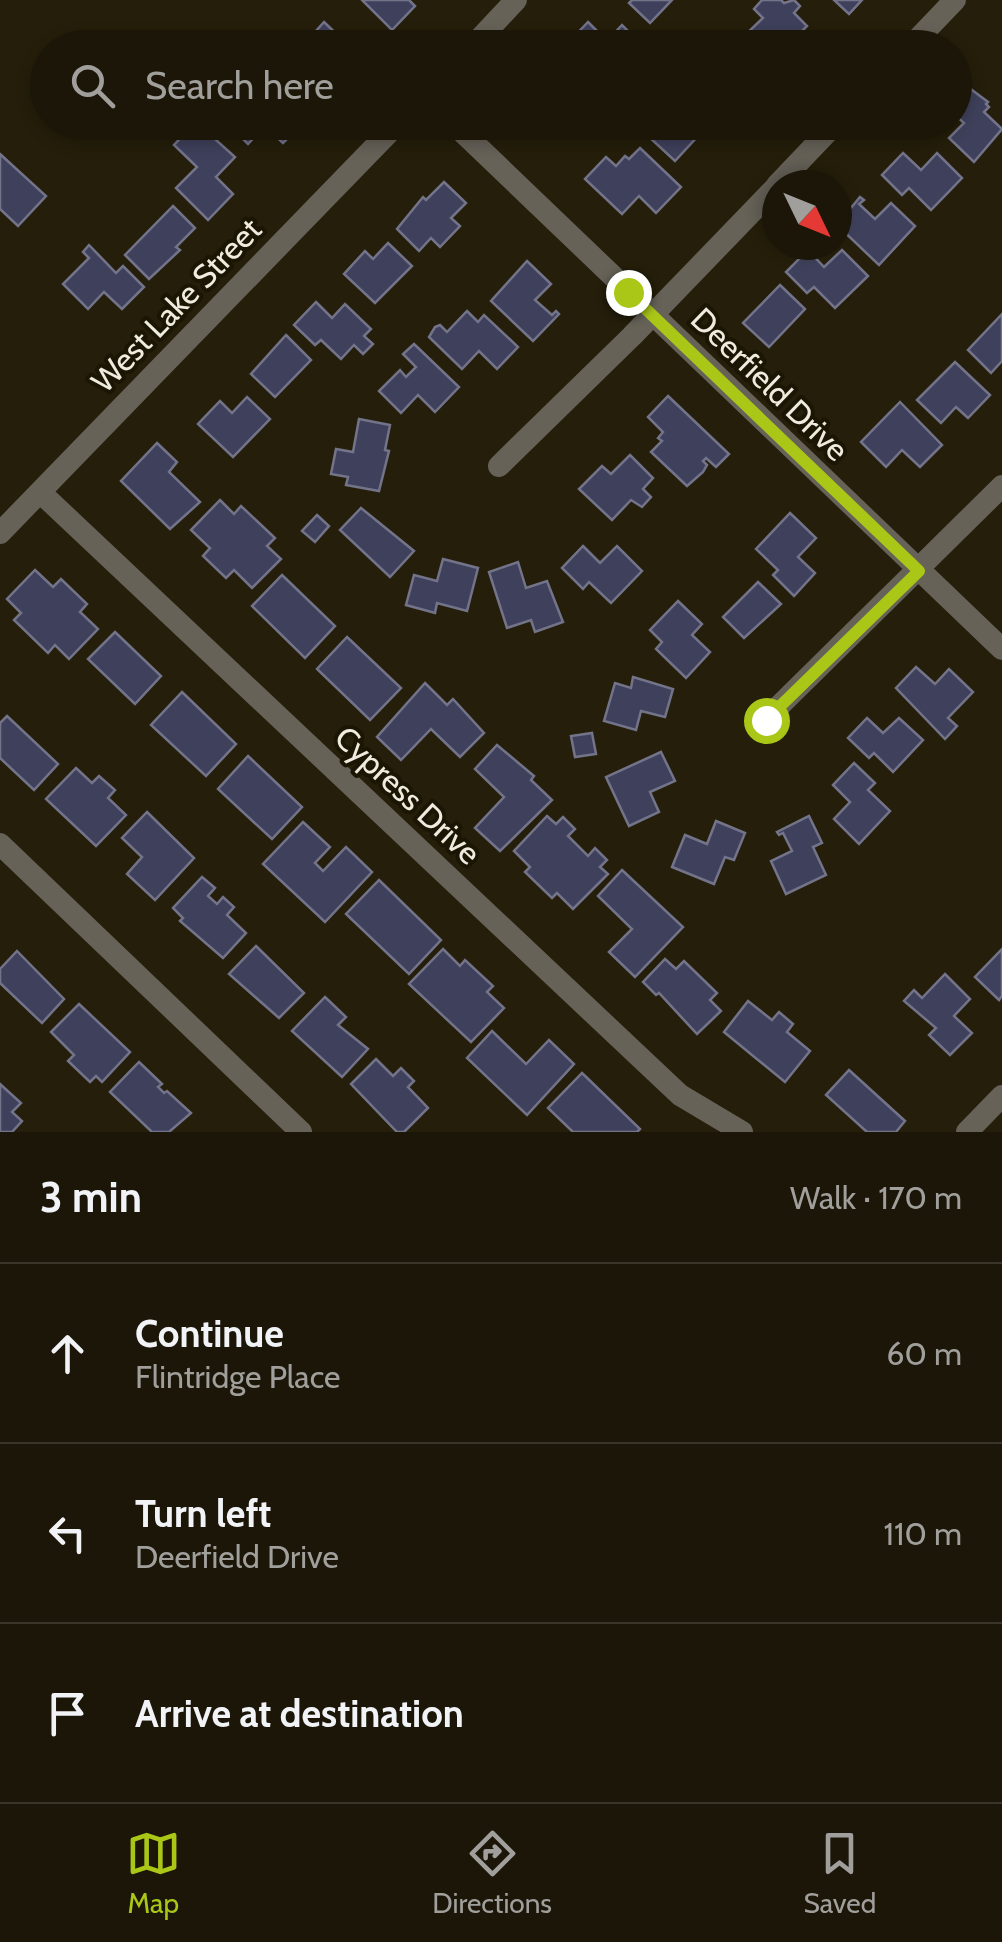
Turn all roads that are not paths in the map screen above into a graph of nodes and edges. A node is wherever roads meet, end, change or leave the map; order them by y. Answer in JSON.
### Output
{"nodes":[{"id":1,"x":516,"y":0,"type":"edge"},
{"id":2,"x":954,"y":0,"type":"edge"},
{"id":3,"x":488,"y":30,"type":"edge"},
{"id":4,"x":926,"y":30,"type":"edge"},
{"id":5,"x":382,"y":140,"type":"edge"},
{"id":6,"x":471,"y":140,"type":"edge"},
{"id":7,"x":820,"y":140,"type":"edge"},
{"id":8,"x":791,"y":170,"type":"edge"},
{"id":9,"x":762,"y":201,"type":"edge"},
{"id":10,"x":652,"y":316,"type":"junction"},
{"id":11,"x":499,"y":466,"type":"dead end"},
{"id":12,"x":1002,"y":486,"type":"edge"},
{"id":13,"x":40,"y":492,"type":"junction"},
{"id":14,"x":0,"y":533,"type":"edge"},
{"id":15,"x":919,"y":571,"type":"junction"},
{"id":16,"x":1002,"y":649,"type":"edge"},
{"id":17,"x":766,"y":720,"type":"dead end"},
{"id":18,"x":0,"y":844,"type":"edge"},
{"id":19,"x":1002,"y":1096,"type":"edge"},
{"id":20,"x":301,"y":1132,"type":"edge"},
{"id":21,"x":742,"y":1132,"type":"edge"},
{"id":22,"x":967,"y":1132,"type":"edge"}],
"edges":[{"from":1,"to":3,"type":"street"},
{"from":2,"to":4,"type":"street"},
{"from":5,"to":13,"type":"street","name":"West Lake Street"},
{"from":6,"to":10,"type":"street","name":"Deerfield Drive"},
{"from":7,"to":8,"type":"street"},
{"from":9,"to":10,"type":"street"},
{"from":10,"to":11,"type":"street"},
{"from":10,"to":15,"type":"street","name":"Deerfield Drive"},
{"from":12,"to":15,"type":"street"},
{"from":13,"to":14,"type":"street","name":"West Lake Street"},
{"from":13,"to":21,"type":"street","name":"Cypress Drive"},
{"from":15,"to":16,"type":"street","name":"Deerfield Drive"},
{"from":15,"to":17,"type":"street"},
{"from":18,"to":20,"type":"street"},
{"from":19,"to":22,"type":"street"}]}
